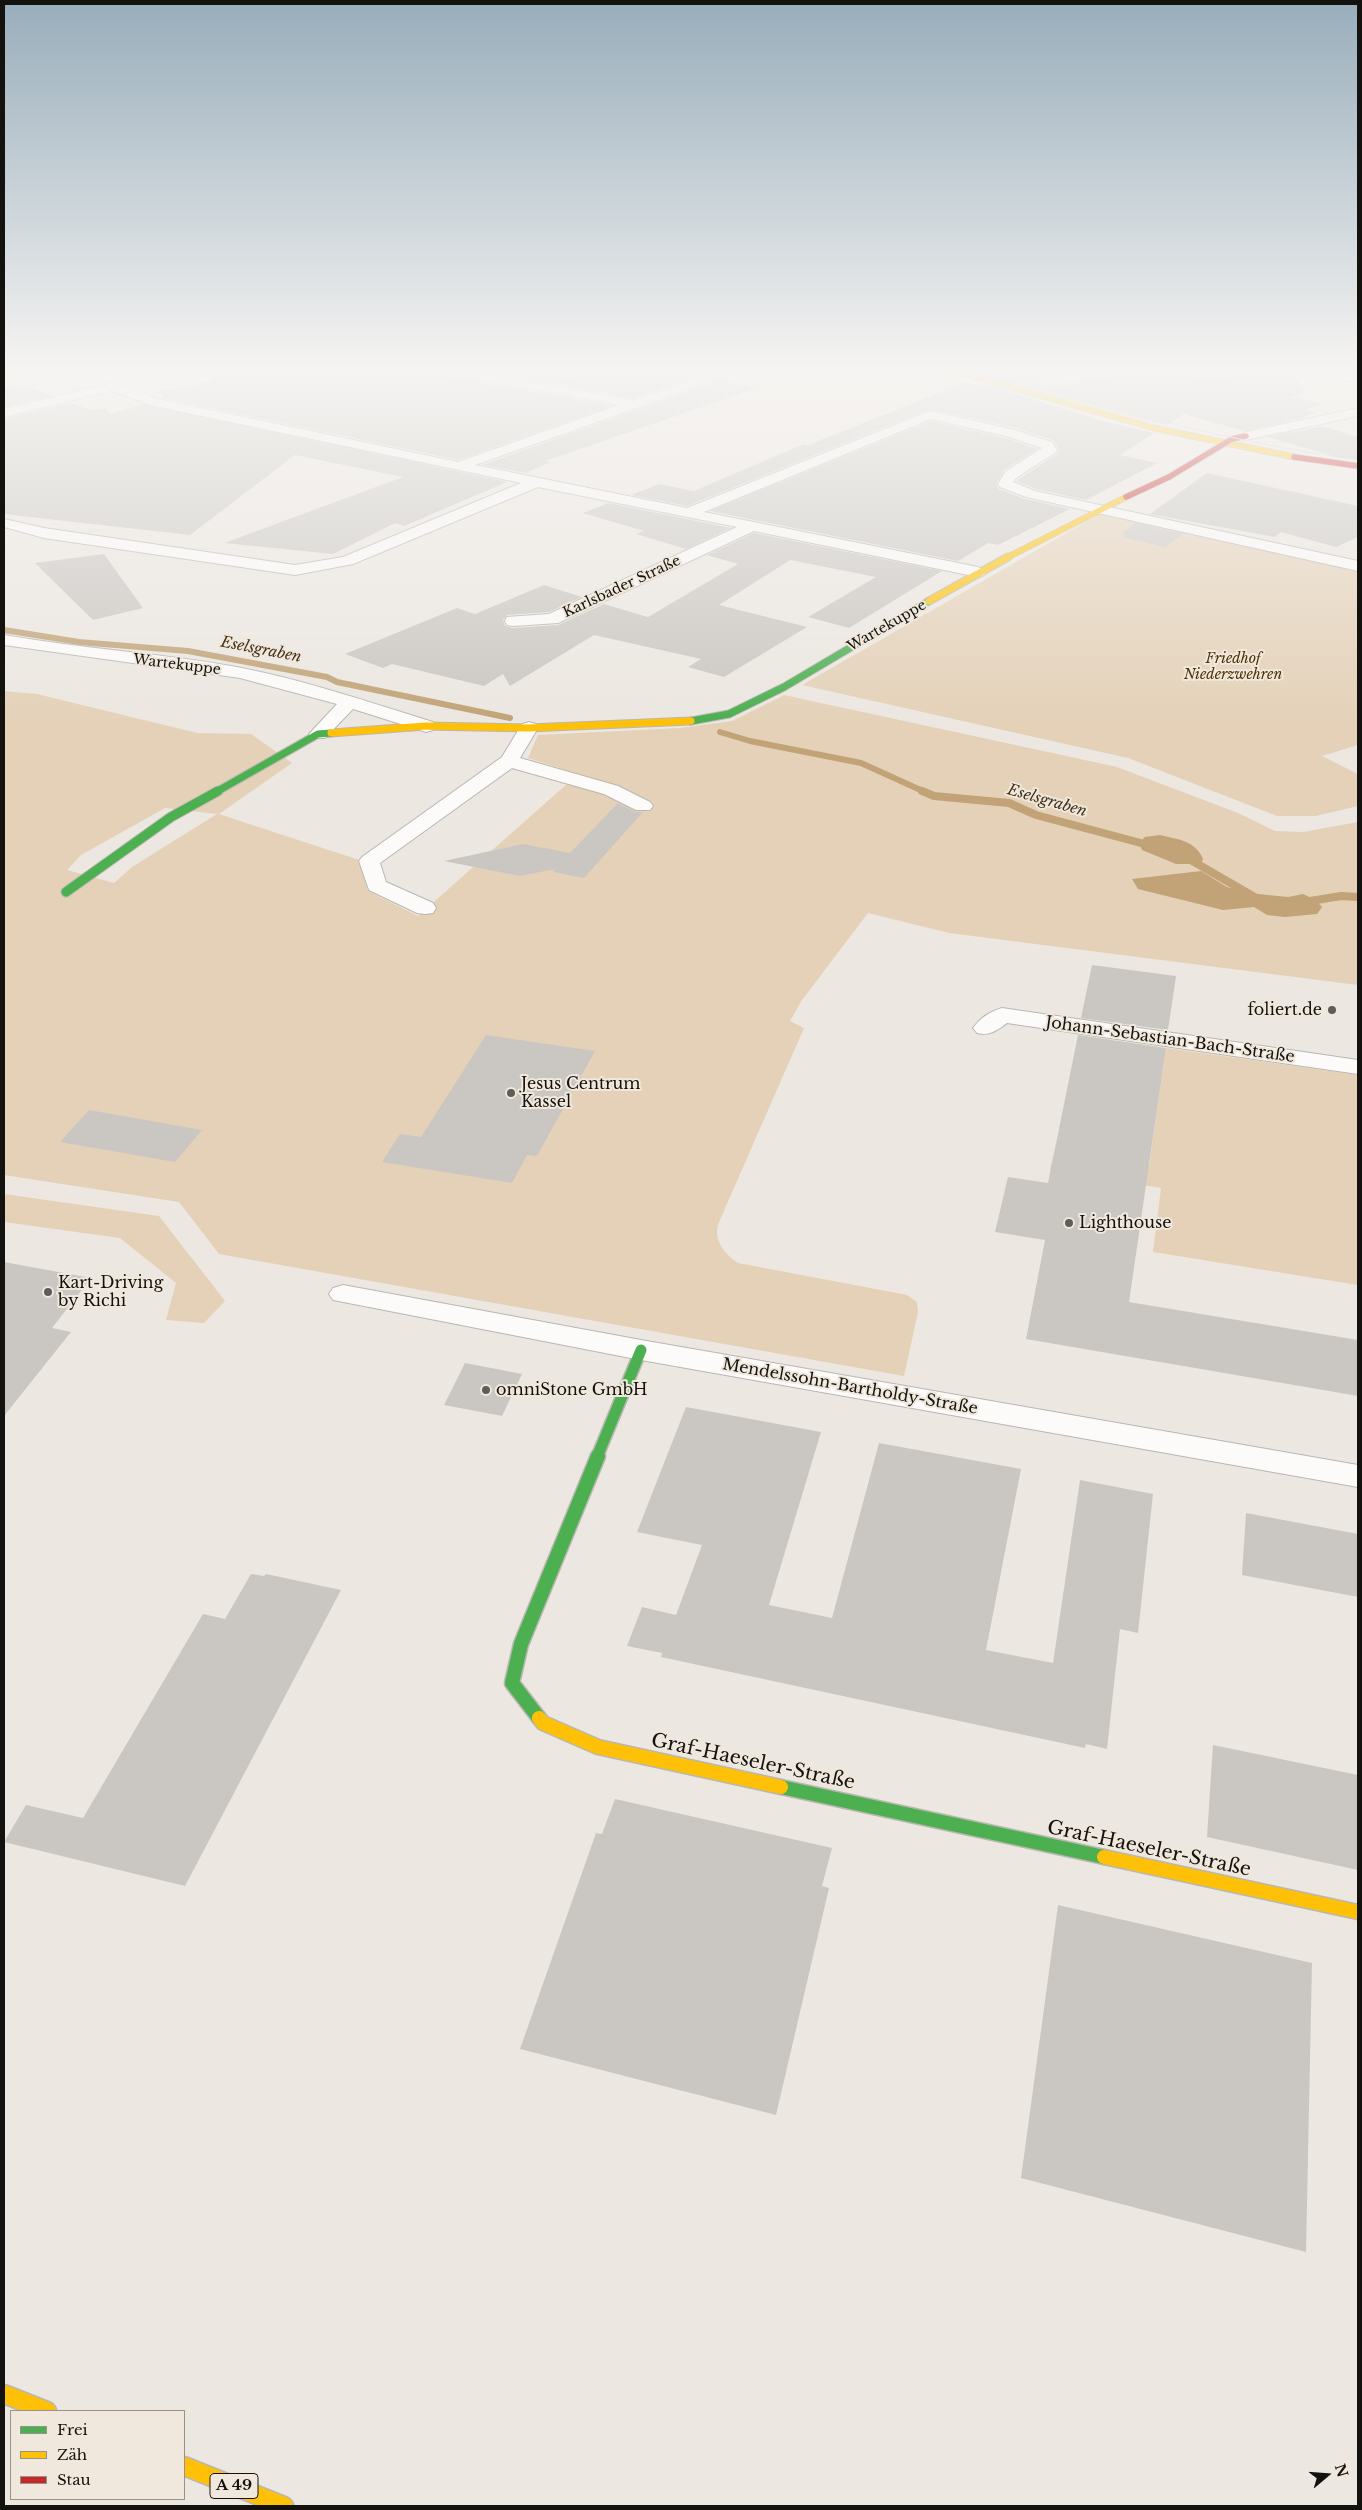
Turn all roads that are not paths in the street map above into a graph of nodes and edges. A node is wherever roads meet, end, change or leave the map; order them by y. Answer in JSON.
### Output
{"nodes":[{"id":1,"x":522,"y":488,"type":"edge"},
{"id":2,"x":568,"y":488,"type":"edge"},
{"id":3,"x":750,"y":488,"type":"edge"},
{"id":4,"x":1015,"y":488,"type":"edge"},
{"id":5,"x":1144,"y":488,"type":"edge"},
{"id":6,"x":1098,"y":509,"type":"junction"},
{"id":7,"x":691,"y":512,"type":"junction"},
{"id":8,"x":4,"y":523,"type":"edge"},
{"id":9,"x":754,"y":525,"type":"junction"},
{"id":10,"x":1358,"y":566,"type":"edge"},
{"id":11,"x":978,"y":572,"type":"junction"},
{"id":12,"x":513,"y":621,"type":"dead end"},
{"id":13,"x":4,"y":640,"type":"edge"},
{"id":14,"x":348,"y":703,"type":"junction"},
{"id":15,"x":426,"y":726,"type":"junction"},
{"id":16,"x":529,"y":728,"type":"junction"},
{"id":17,"x":318,"y":734,"type":"junction"},
{"id":18,"x":509,"y":762,"type":"junction"},
{"id":19,"x":643,"y":806,"type":"dead end"},
{"id":20,"x":66,"y":892,"type":"dead end"},
{"id":21,"x":425,"y":908,"type":"dead end"},
{"id":22,"x":985,"y":1028,"type":"dead end"},
{"id":23,"x":1358,"y":1067,"type":"edge"},
{"id":24,"x":343,"y":1294,"type":"dead end"},
{"id":25,"x":641,"y":1350,"type":"junction"},
{"id":26,"x":1358,"y":1476,"type":"edge"},
{"id":27,"x":1358,"y":1912,"type":"edge"},
{"id":28,"x":4,"y":2394,"type":"edge"},
{"id":29,"x":44,"y":2410,"type":"edge"},
{"id":30,"x":185,"y":2466,"type":"edge"},
{"id":31,"x":284,"y":2506,"type":"edge"}],
"edges":[{"from":1,"to":8,"type":"street"},
{"from":2,"to":7,"type":"street"},
{"from":3,"to":7,"type":"street"},
{"from":4,"to":6,"type":"street"},
{"from":5,"to":6,"type":"main road","name":"Wartekuppe"},
{"from":6,"to":10,"type":"street"},
{"from":6,"to":11,"type":"main road","name":"Wartekuppe"},
{"from":7,"to":9,"type":"street"},
{"from":9,"to":11,"type":"street"},
{"from":9,"to":12,"type":"street","name":"Karlsbader Straße"},
{"from":11,"to":16,"type":"main road","name":"Wartekuppe"},
{"from":13,"to":14,"type":"street","name":"Wartekuppe"},
{"from":14,"to":15,"type":"street","name":"Wartekuppe"},
{"from":14,"to":17,"type":"street","name":"Wartekuppe"},
{"from":15,"to":16,"type":"main road","name":"Wartekuppe"},
{"from":15,"to":17,"type":"main road","name":"Wartekuppe"},
{"from":16,"to":18,"type":"street"},
{"from":17,"to":20,"type":"main road","name":"Wartekuppe"},
{"from":18,"to":19,"type":"street"},
{"from":18,"to":21,"type":"street"},
{"from":22,"to":23,"type":"street","name":"Johann-Sebastian-Bach-Straße"},
{"from":24,"to":25,"type":"street","name":"Mendelssohn-Bartholdy-Straße"},
{"from":25,"to":26,"type":"street","name":"Mendelssohn-Bartholdy-Straße"},
{"from":25,"to":27,"type":"main road","name":"Graf-Haeseler-Straße"},
{"from":28,"to":29,"type":"main road"},
{"from":30,"to":31,"type":"main road","number":"A 49"}]}
